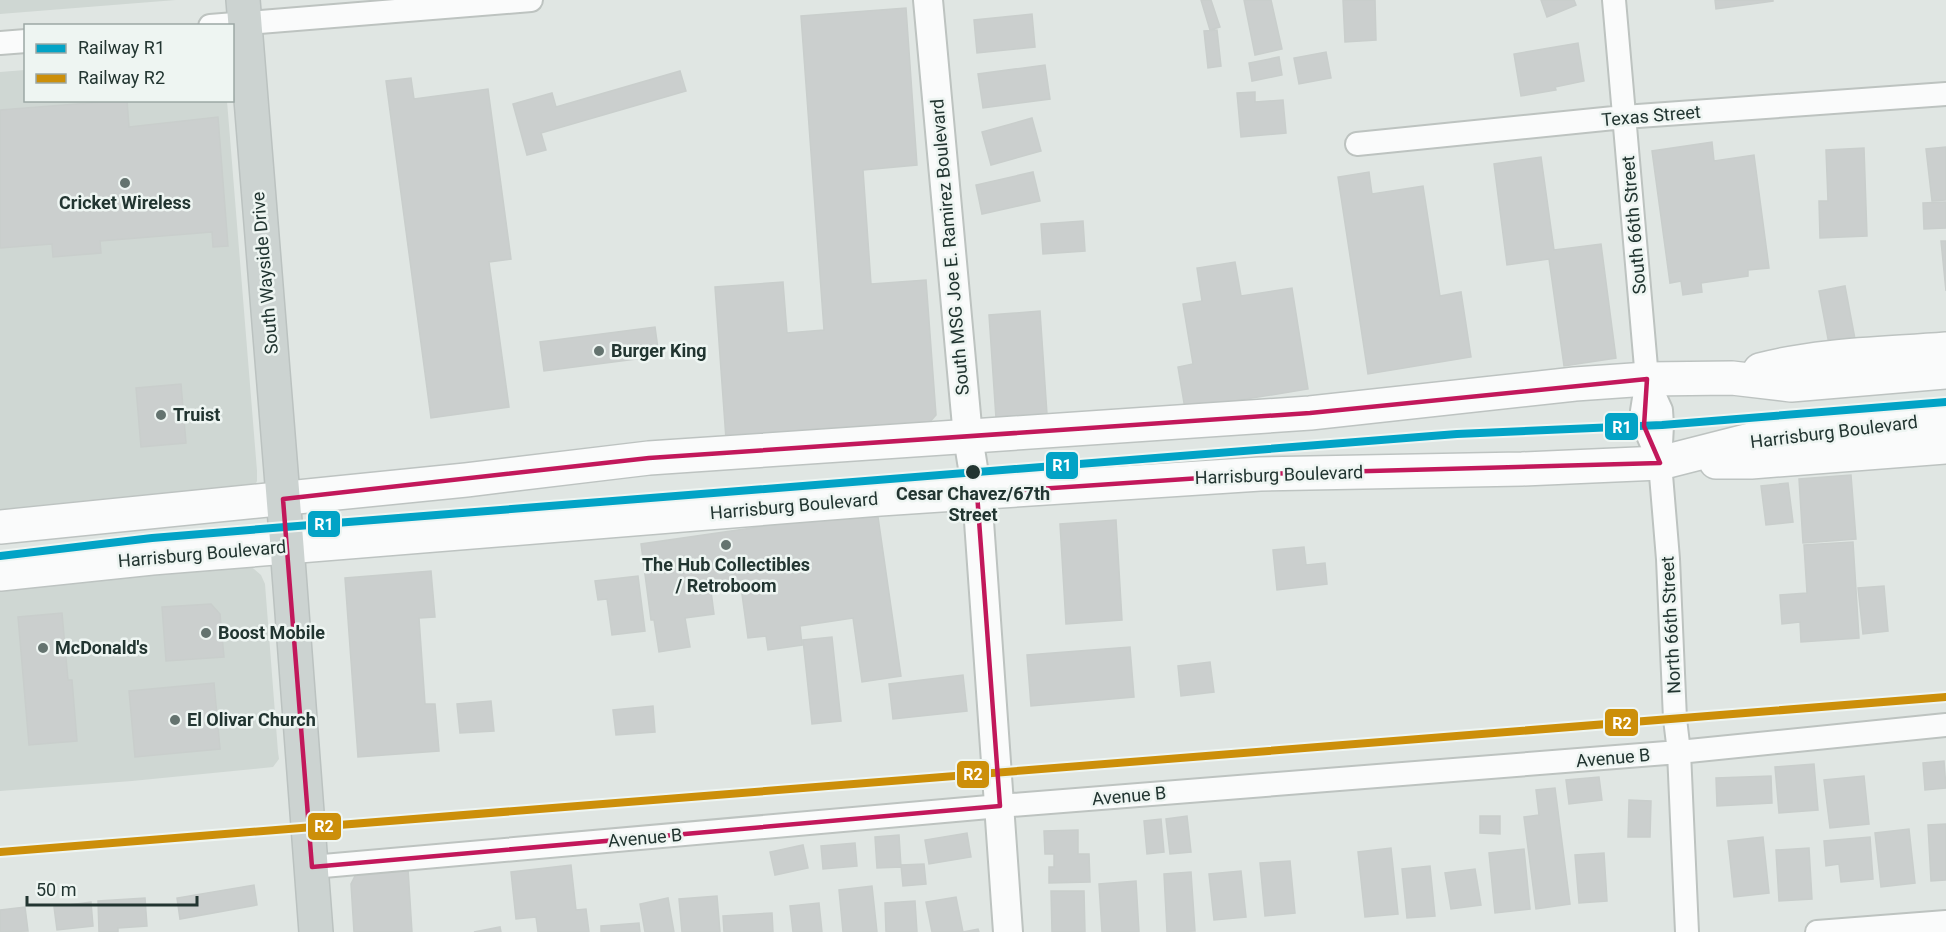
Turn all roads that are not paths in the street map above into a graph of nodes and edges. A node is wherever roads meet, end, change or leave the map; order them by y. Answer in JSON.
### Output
{"nodes":[{"id":1,"x":531,"y":0,"type":"edge"},
{"id":2,"x":928,"y":0,"type":"edge"},
{"id":3,"x":1614,"y":0,"type":"edge"},
{"id":4,"x":243,"y":11,"type":"edge"},
{"id":5,"x":214,"y":24,"type":"edge"},
{"id":6,"x":24,"y":41,"type":"edge"},
{"id":7,"x":0,"y":43,"type":"edge"},
{"id":8,"x":1946,"y":94,"type":"edge"},
{"id":9,"x":1624,"y":117,"type":"junction"},
{"id":10,"x":1357,"y":144,"type":"dead end"},
{"id":11,"x":1946,"y":349,"type":"edge"},
{"id":12,"x":1946,"y":372,"type":"edge"},
{"id":13,"x":1732,"y":378,"type":"junction"},
{"id":14,"x":1647,"y":379,"type":"junction"},
{"id":15,"x":1946,"y":419,"type":"edge"},
{"id":16,"x":968,"y":437,"type":"junction"},
{"id":17,"x":1946,"y":447,"type":"edge"},
{"id":18,"x":1660,"y":463,"type":"junction"},
{"id":19,"x":977,"y":493,"type":"junction"},
{"id":20,"x":283,"y":499,"type":"junction"},
{"id":21,"x":0,"y":527,"type":"edge"},
{"id":22,"x":287,"y":546,"type":"junction"},
{"id":23,"x":0,"y":574,"type":"edge"},
{"id":24,"x":1946,"y":725,"type":"edge"},
{"id":25,"x":1679,"y":753,"type":"junction"},
{"id":26,"x":1000,"y":806,"type":"junction"},
{"id":27,"x":312,"y":867,"type":"junction"},
{"id":28,"x":1946,"y":922,"type":"edge"},
{"id":29,"x":316,"y":932,"type":"edge"},
{"id":30,"x":1008,"y":932,"type":"edge"},
{"id":31,"x":1688,"y":932,"type":"edge"},
{"id":32,"x":1817,"y":932,"type":"edge"}],
"edges":[{"from":1,"to":4,"type":"street"},
{"from":2,"to":16,"type":"street","name":"South MSG Joe E. Ramirez Boulevard"},
{"from":3,"to":9,"type":"street","name":"South 66th Street"},
{"from":4,"to":5,"type":"street"},
{"from":4,"to":20,"type":"main road","name":"South Wayside Drive"},
{"from":6,"to":7,"type":"street"},
{"from":8,"to":9,"type":"street","name":"Texas Street"},
{"from":9,"to":10,"type":"street","name":"Texas Street"},
{"from":9,"to":14,"type":"street","name":"South 66th Street"},
{"from":11,"to":13,"type":"main road"},
{"from":12,"to":13,"type":"main road"},
{"from":13,"to":14,"type":"main road"},
{"from":14,"to":16,"type":"main road"},
{"from":14,"to":18,"type":"street","name":"South 66th Street"},
{"from":15,"to":18,"type":"main road","name":"Harrisburg Boulevard"},
{"from":16,"to":19,"type":"street","name":"South MSG Joe E. Ramirez Boulevard"},
{"from":16,"to":20,"type":"main road"},
{"from":17,"to":18,"type":"main road"},
{"from":18,"to":19,"type":"main road","name":"Harrisburg Boulevard"},
{"from":18,"to":25,"type":"street","name":"North 66th Street"},
{"from":19,"to":22,"type":"main road","name":"Harrisburg Boulevard"},
{"from":19,"to":26,"type":"street","name":"South MSG Joe E. Ramirez Boulevard"},
{"from":20,"to":21,"type":"main road"},
{"from":20,"to":22,"type":"main road","name":"South Wayside Drive"},
{"from":22,"to":23,"type":"main road","name":"Harrisburg Boulevard"},
{"from":22,"to":27,"type":"main road","name":"South Wayside Drive"},
{"from":24,"to":25,"type":"street","name":"Avenue B"},
{"from":25,"to":26,"type":"street","name":"Avenue B"},
{"from":25,"to":31,"type":"street","name":"North 66th Street"},
{"from":26,"to":27,"type":"street","name":"Avenue B"},
{"from":26,"to":30,"type":"street","name":"South MSG Joe E. Ramirez Boulevard"},
{"from":27,"to":29,"type":"main road","name":"South Wayside Drive"},
{"from":28,"to":32,"type":"street"}]}
